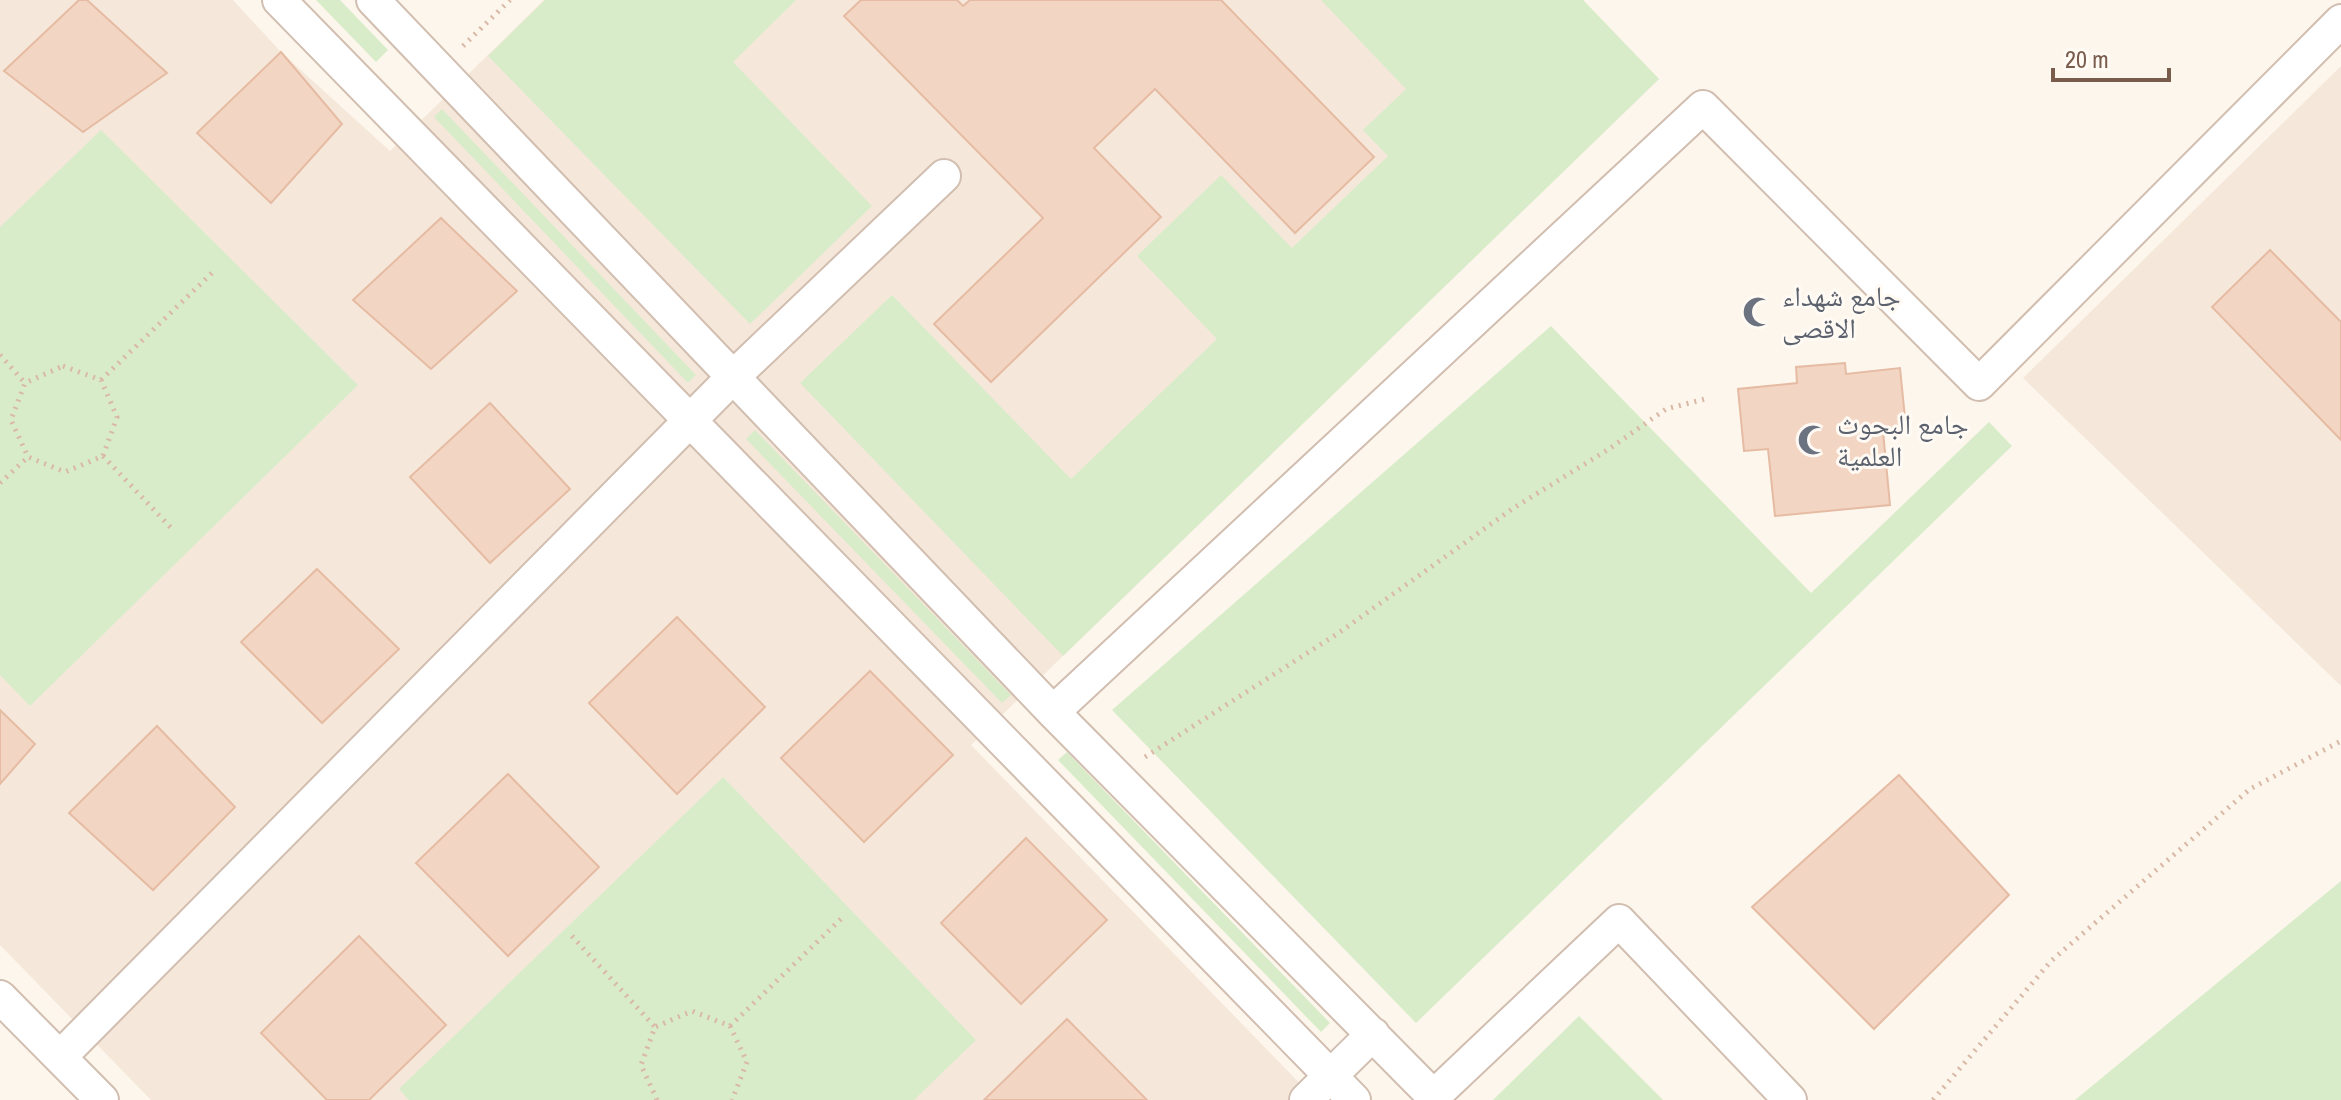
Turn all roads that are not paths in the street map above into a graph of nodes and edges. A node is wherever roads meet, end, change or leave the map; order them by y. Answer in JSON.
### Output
{"nodes":[{"id":1,"x":279,"y":0,"type":"edge"},
{"id":2,"x":373,"y":0,"type":"edge"},
{"id":3,"x":2341,"y":21,"type":"edge"},
{"id":4,"x":944,"y":176,"type":"dead end"},
{"id":5,"x":734,"y":376,"type":"junction"},
{"id":6,"x":690,"y":420,"type":"junction"},
{"id":7,"x":1053,"y":712,"type":"junction"},
{"id":8,"x":0,"y":997,"type":"edge"},
{"id":9,"x":1373,"y":1034,"type":"junction"},
{"id":10,"x":60,"y":1057,"type":"junction"},
{"id":11,"x":1330,"y":1076,"type":"junction"},
{"id":12,"x":1435,"y":1098,"type":"edge"},
{"id":13,"x":102,"y":1100,"type":"edge"},
{"id":14,"x":1306,"y":1100,"type":"edge"},
{"id":15,"x":1354,"y":1100,"type":"edge"},
{"id":16,"x":1790,"y":1100,"type":"edge"}],
"edges":[{"from":1,"to":6,"type":"street"},
{"from":2,"to":5,"type":"street"},
{"from":3,"to":7,"type":"street"},
{"from":4,"to":5,"type":"street"},
{"from":5,"to":6,"type":"street"},
{"from":5,"to":7,"type":"street"},
{"from":6,"to":10,"type":"street"},
{"from":6,"to":11,"type":"street"},
{"from":7,"to":9,"type":"street"},
{"from":8,"to":10,"type":"street"},
{"from":9,"to":11,"type":"street"},
{"from":9,"to":12,"type":"street"},
{"from":10,"to":13,"type":"street"},
{"from":11,"to":14,"type":"street"},
{"from":11,"to":15,"type":"street"},
{"from":12,"to":16,"type":"street"}]}
